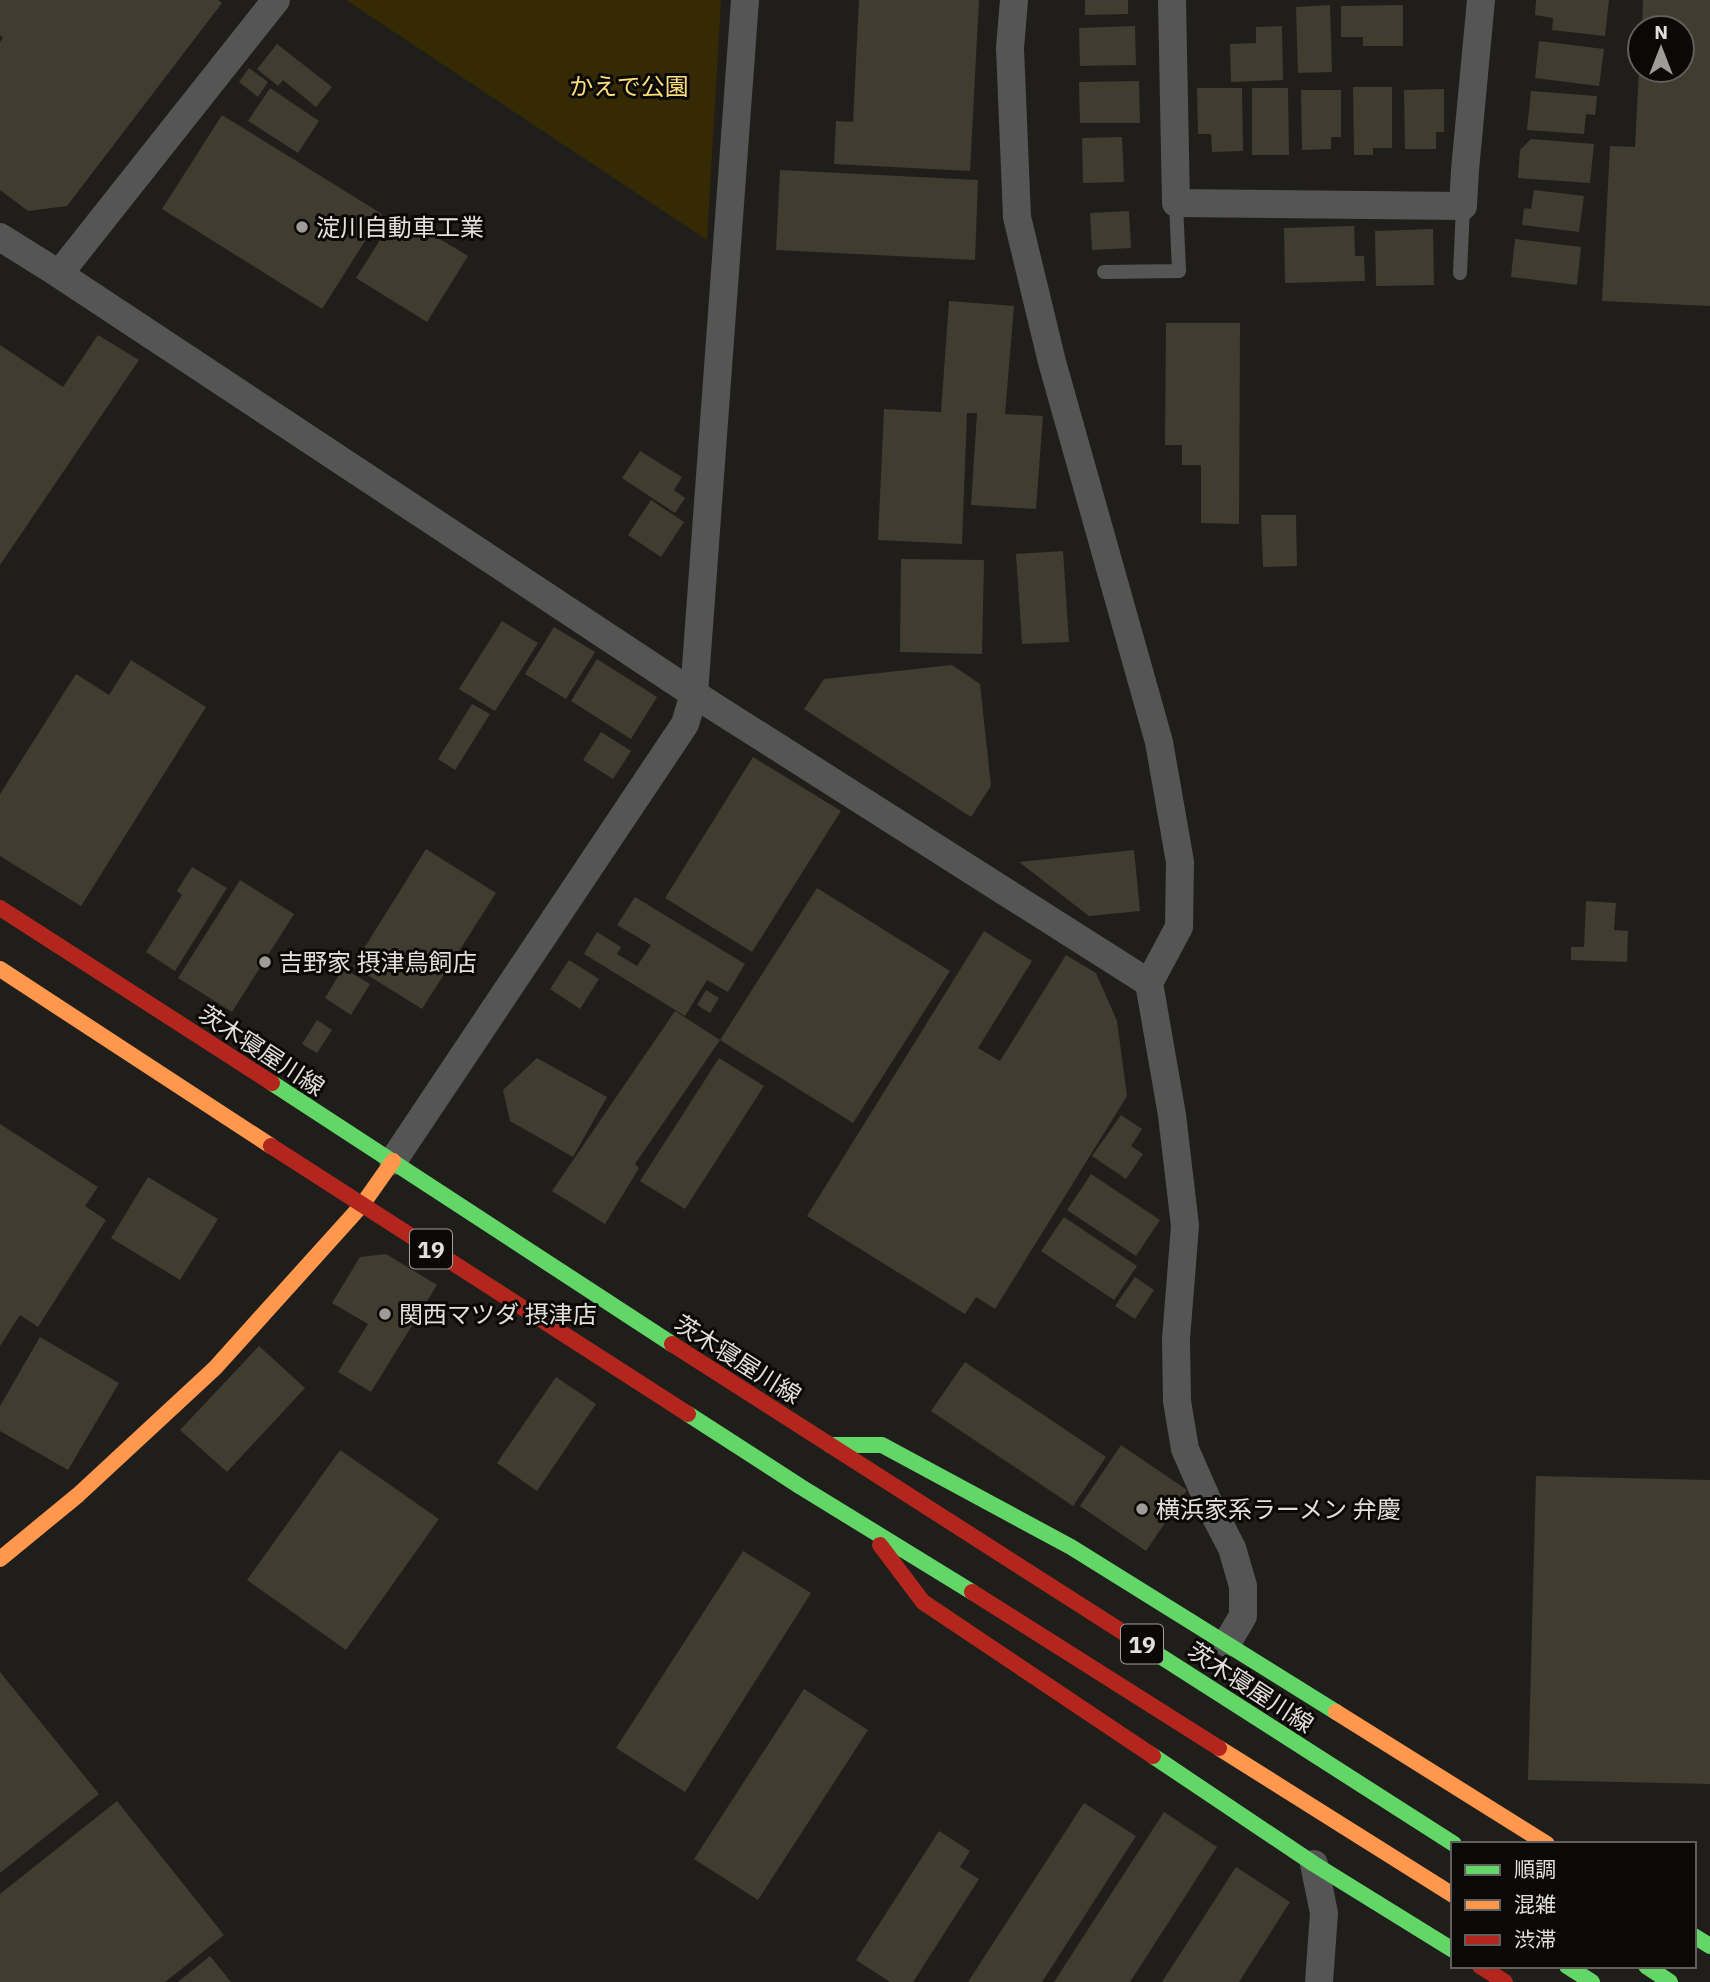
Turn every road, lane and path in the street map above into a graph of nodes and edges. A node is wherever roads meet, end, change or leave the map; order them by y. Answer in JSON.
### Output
{"nodes":[{"id":1,"x":276,"y":0,"type":"edge"},
{"id":2,"x":745,"y":0,"type":"edge"},
{"id":3,"x":1014,"y":0,"type":"edge"},
{"id":4,"x":1172,"y":0,"type":"edge"},
{"id":5,"x":1481,"y":0,"type":"edge"},
{"id":6,"x":1176,"y":203,"type":"junction"},
{"id":7,"x":1464,"y":206,"type":"junction"},
{"id":8,"x":0,"y":237,"type":"edge"},
{"id":9,"x":1104,"y":272,"type":"dead end"},
{"id":10,"x":1460,"y":273,"type":"dead end"},
{"id":11,"x":59,"y":274,"type":"junction"},
{"id":12,"x":694,"y":694,"type":"junction"},
{"id":13,"x":0,"y":908,"type":"edge"},
{"id":14,"x":0,"y":968,"type":"edge"},
{"id":15,"x":1149,"y":983,"type":"junction"},
{"id":16,"x":393,"y":1161,"type":"junction"},
{"id":17,"x":362,"y":1205,"type":"junction"},
{"id":18,"x":830,"y":1445,"type":"junction"},
{"id":19,"x":864,"y":1525,"type":"junction"},
{"id":20,"x":0,"y":1559,"type":"edge"},
{"id":21,"x":1227,"y":1643,"type":"junction"},
{"id":22,"x":1451,"y":1842,"type":"edge"},
{"id":23,"x":1544,"y":1842,"type":"edge"},
{"id":24,"x":1314,"y":1864,"type":"junction"},
{"id":25,"x":1451,"y":1894,"type":"edge"},
{"id":26,"x":1451,"y":1949,"type":"edge"},
{"id":27,"x":1483,"y":1968,"type":"edge"},
{"id":28,"x":1570,"y":1968,"type":"edge"},
{"id":29,"x":1649,"y":1968,"type":"edge"},
{"id":30,"x":1319,"y":1982,"type":"edge"},
{"id":31,"x":1505,"y":1982,"type":"edge"},
{"id":32,"x":1592,"y":1982,"type":"edge"},
{"id":33,"x":1670,"y":1982,"type":"edge"}],
"edges":[{"from":1,"to":11,"type":"street"},
{"from":2,"to":12,"type":"street"},
{"from":3,"to":15,"type":"street"},
{"from":4,"to":6,"type":"street"},
{"from":5,"to":7,"type":"street"},
{"from":6,"to":7,"type":"street"},
{"from":6,"to":9,"type":"lane"},
{"from":7,"to":10,"type":"lane"},
{"from":8,"to":11,"type":"street"},
{"from":11,"to":12,"type":"street"},
{"from":12,"to":15,"type":"street"},
{"from":12,"to":16,"type":"street"},
{"from":13,"to":16,"type":"main road","name":"茨木寝屋川線","number":"19"},
{"from":14,"to":17,"type":"main road","number":"19"},
{"from":15,"to":21,"type":"street"},
{"from":16,"to":17,"type":"main road"},
{"from":16,"to":18,"type":"main road","name":"茨木寝屋川線","number":"19"},
{"from":17,"to":19,"type":"main road","number":"19"},
{"from":17,"to":20,"type":"main road"},
{"from":18,"to":21,"type":"main road"},
{"from":18,"to":22,"type":"main road","name":"茨木寝屋川線","number":"19"},
{"from":19,"to":24,"type":"main road"},
{"from":19,"to":25,"type":"main road","number":"19"},
{"from":21,"to":23,"type":"main road"},
{"from":24,"to":26,"type":"main road"},
{"from":24,"to":30,"type":"street"},
{"from":27,"to":31,"type":"main road"},
{"from":28,"to":32,"type":"main road"},
{"from":29,"to":33,"type":"main road"}]}
